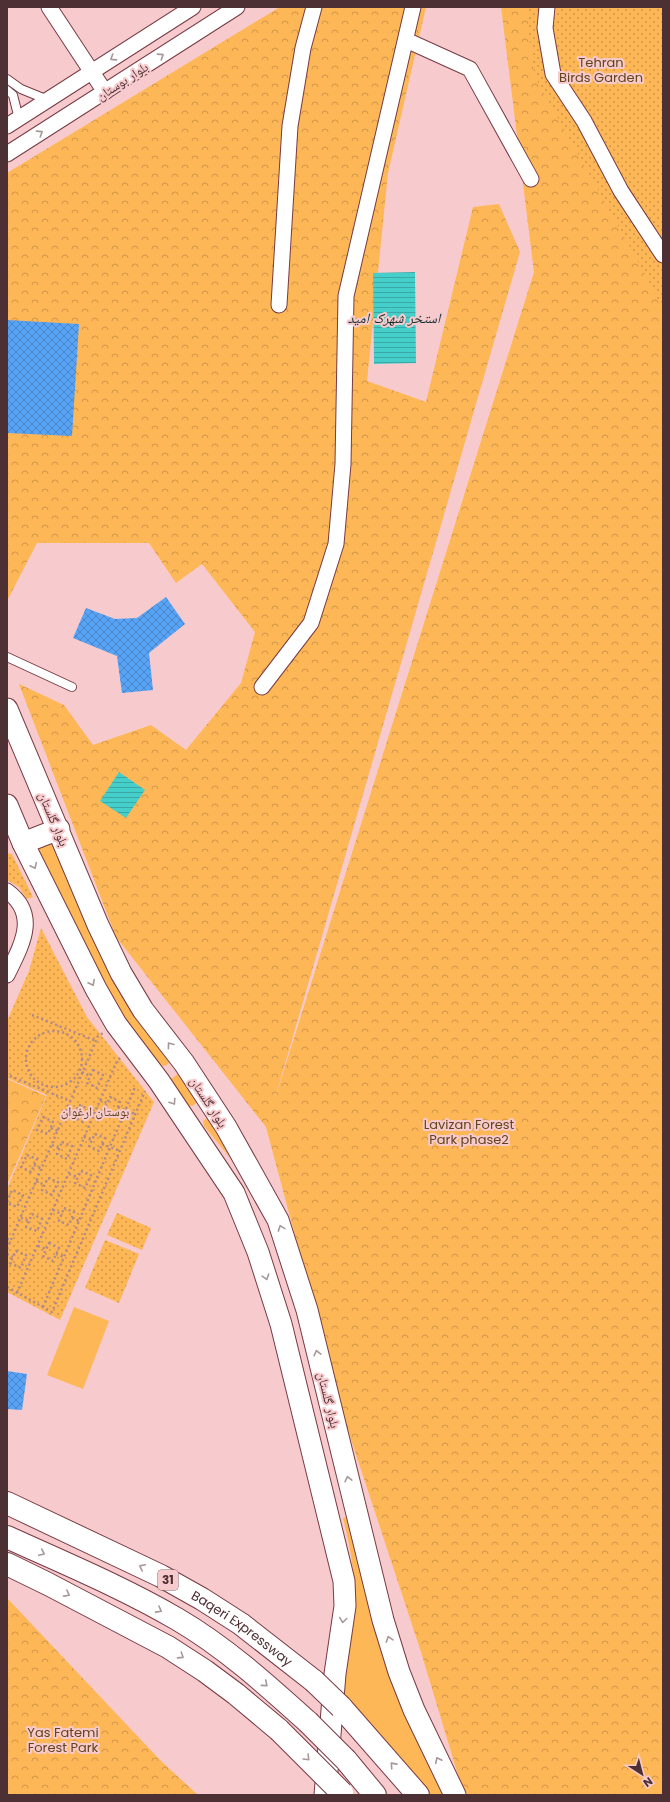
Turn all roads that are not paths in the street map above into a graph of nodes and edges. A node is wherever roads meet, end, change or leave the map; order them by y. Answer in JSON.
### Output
{"nodes":[{"id":1,"x":49,"y":7,"type":"edge"},
{"id":2,"x":193,"y":7,"type":"edge"},
{"id":3,"x":237,"y":7,"type":"edge"},
{"id":4,"x":314,"y":7,"type":"edge"},
{"id":5,"x":413,"y":7,"type":"edge"},
{"id":6,"x":546,"y":7,"type":"edge"},
{"id":7,"x":406,"y":40,"type":"junction"},
{"id":8,"x":92,"y":72,"type":"junction"},
{"id":9,"x":7,"y":78,"type":"edge"},
{"id":10,"x":7,"y":90,"type":"edge"},
{"id":11,"x":105,"y":92,"type":"junction"},
{"id":12,"x":48,"y":100,"type":"junction"},
{"id":13,"x":13,"y":122,"type":"edge"},
{"id":14,"x":7,"y":154,"type":"edge"},
{"id":15,"x":531,"y":179,"type":"dead end"},
{"id":16,"x":663,"y":255,"type":"edge"},
{"id":17,"x":279,"y":305,"type":"dead end"},
{"id":18,"x":7,"y":657,"type":"edge"},
{"id":19,"x":72,"y":687,"type":"dead end"},
{"id":20,"x":262,"y":687,"type":"dead end"},
{"id":21,"x":7,"y":709,"type":"edge"},
{"id":22,"x":7,"y":805,"type":"edge"},
{"id":23,"x":59,"y":829,"type":"junction"},
{"id":24,"x":17,"y":840,"type":"edge"},
{"id":25,"x":7,"y":891,"type":"edge"},
{"id":26,"x":7,"y":975,"type":"edge"},
{"id":27,"x":184,"y":1063,"type":"junction"},
{"id":28,"x":159,"y":1081,"type":"junction"},
{"id":29,"x":7,"y":1486,"type":"edge"},
{"id":30,"x":7,"y":1503,"type":"edge"},
{"id":31,"x":356,"y":1512,"type":"junction"},
{"id":32,"x":29,"y":1513,"type":"junction"},
{"id":33,"x":327,"y":1514,"type":"junction"},
{"id":34,"x":7,"y":1536,"type":"edge"},
{"id":35,"x":7,"y":1564,"type":"edge"},
{"id":36,"x":337,"y":1794,"type":"edge"},
{"id":37,"x":375,"y":1795,"type":"edge"},
{"id":38,"x":418,"y":1795,"type":"edge"},
{"id":39,"x":455,"y":1795,"type":"edge"}],
"edges":[{"from":1,"to":8,"type":"street"},
{"from":2,"to":8,"type":"street","name":"بلوار بوستان","one_way":true},
{"from":11,"to":3,"type":"street","name":"بلوار بوستان","one_way":true},
{"from":4,"to":17,"type":"street"},
{"from":5,"to":7,"type":"street"},
{"from":6,"to":16,"type":"street"},
{"from":7,"to":15,"type":"street"},
{"from":7,"to":20,"type":"street"},
{"from":8,"to":11,"type":"street"},
{"from":8,"to":12,"type":"street","name":"بلوار بوستان"},
{"from":9,"to":12,"type":"lane"},
{"from":10,"to":13,"type":"lane"},
{"from":14,"to":11,"type":"street","name":"بلوار بوستان","one_way":true},
{"from":12,"to":13,"type":"street","name":"بلوار بوستان"},
{"from":18,"to":19,"type":"lane"},
{"from":21,"to":23,"type":"main road","name":"بلوار گلستان"},
{"from":22,"to":24,"type":"main road"},
{"from":23,"to":24,"type":"main road"},
{"from":27,"to":23,"type":"main road","name":"بلوار گلستان","one_way":true},
{"from":24,"to":28,"type":"main road","one_way":true},
{"from":25,"to":26,"type":"street"},
{"from":27,"to":28,"type":"main road"},
{"from":31,"to":27,"type":"main road","name":"بلوار گلستان","one_way":true},
{"from":28,"to":33,"type":"main road","one_way":true},
{"from":29,"to":32,"type":"highway"},
{"from":30,"to":32,"type":"highway","name":"Baqeri Expressway","number":"31"},
{"from":31,"to":33,"type":"main road"},
{"from":39,"to":31,"type":"main road","name":"بلوار گلستان","one_way":true},
{"from":38,"to":32,"type":"highway","name":"Baqeri Expressway","number":"31","one_way":true,"bridge":true},
{"from":33,"to":36,"type":"main road","one_way":true},
{"from":34,"to":37,"type":"highway","number":"31","one_way":true,"bridge":true},
{"from":35,"to":36,"type":"highway","one_way":true,"bridge":true}]}
